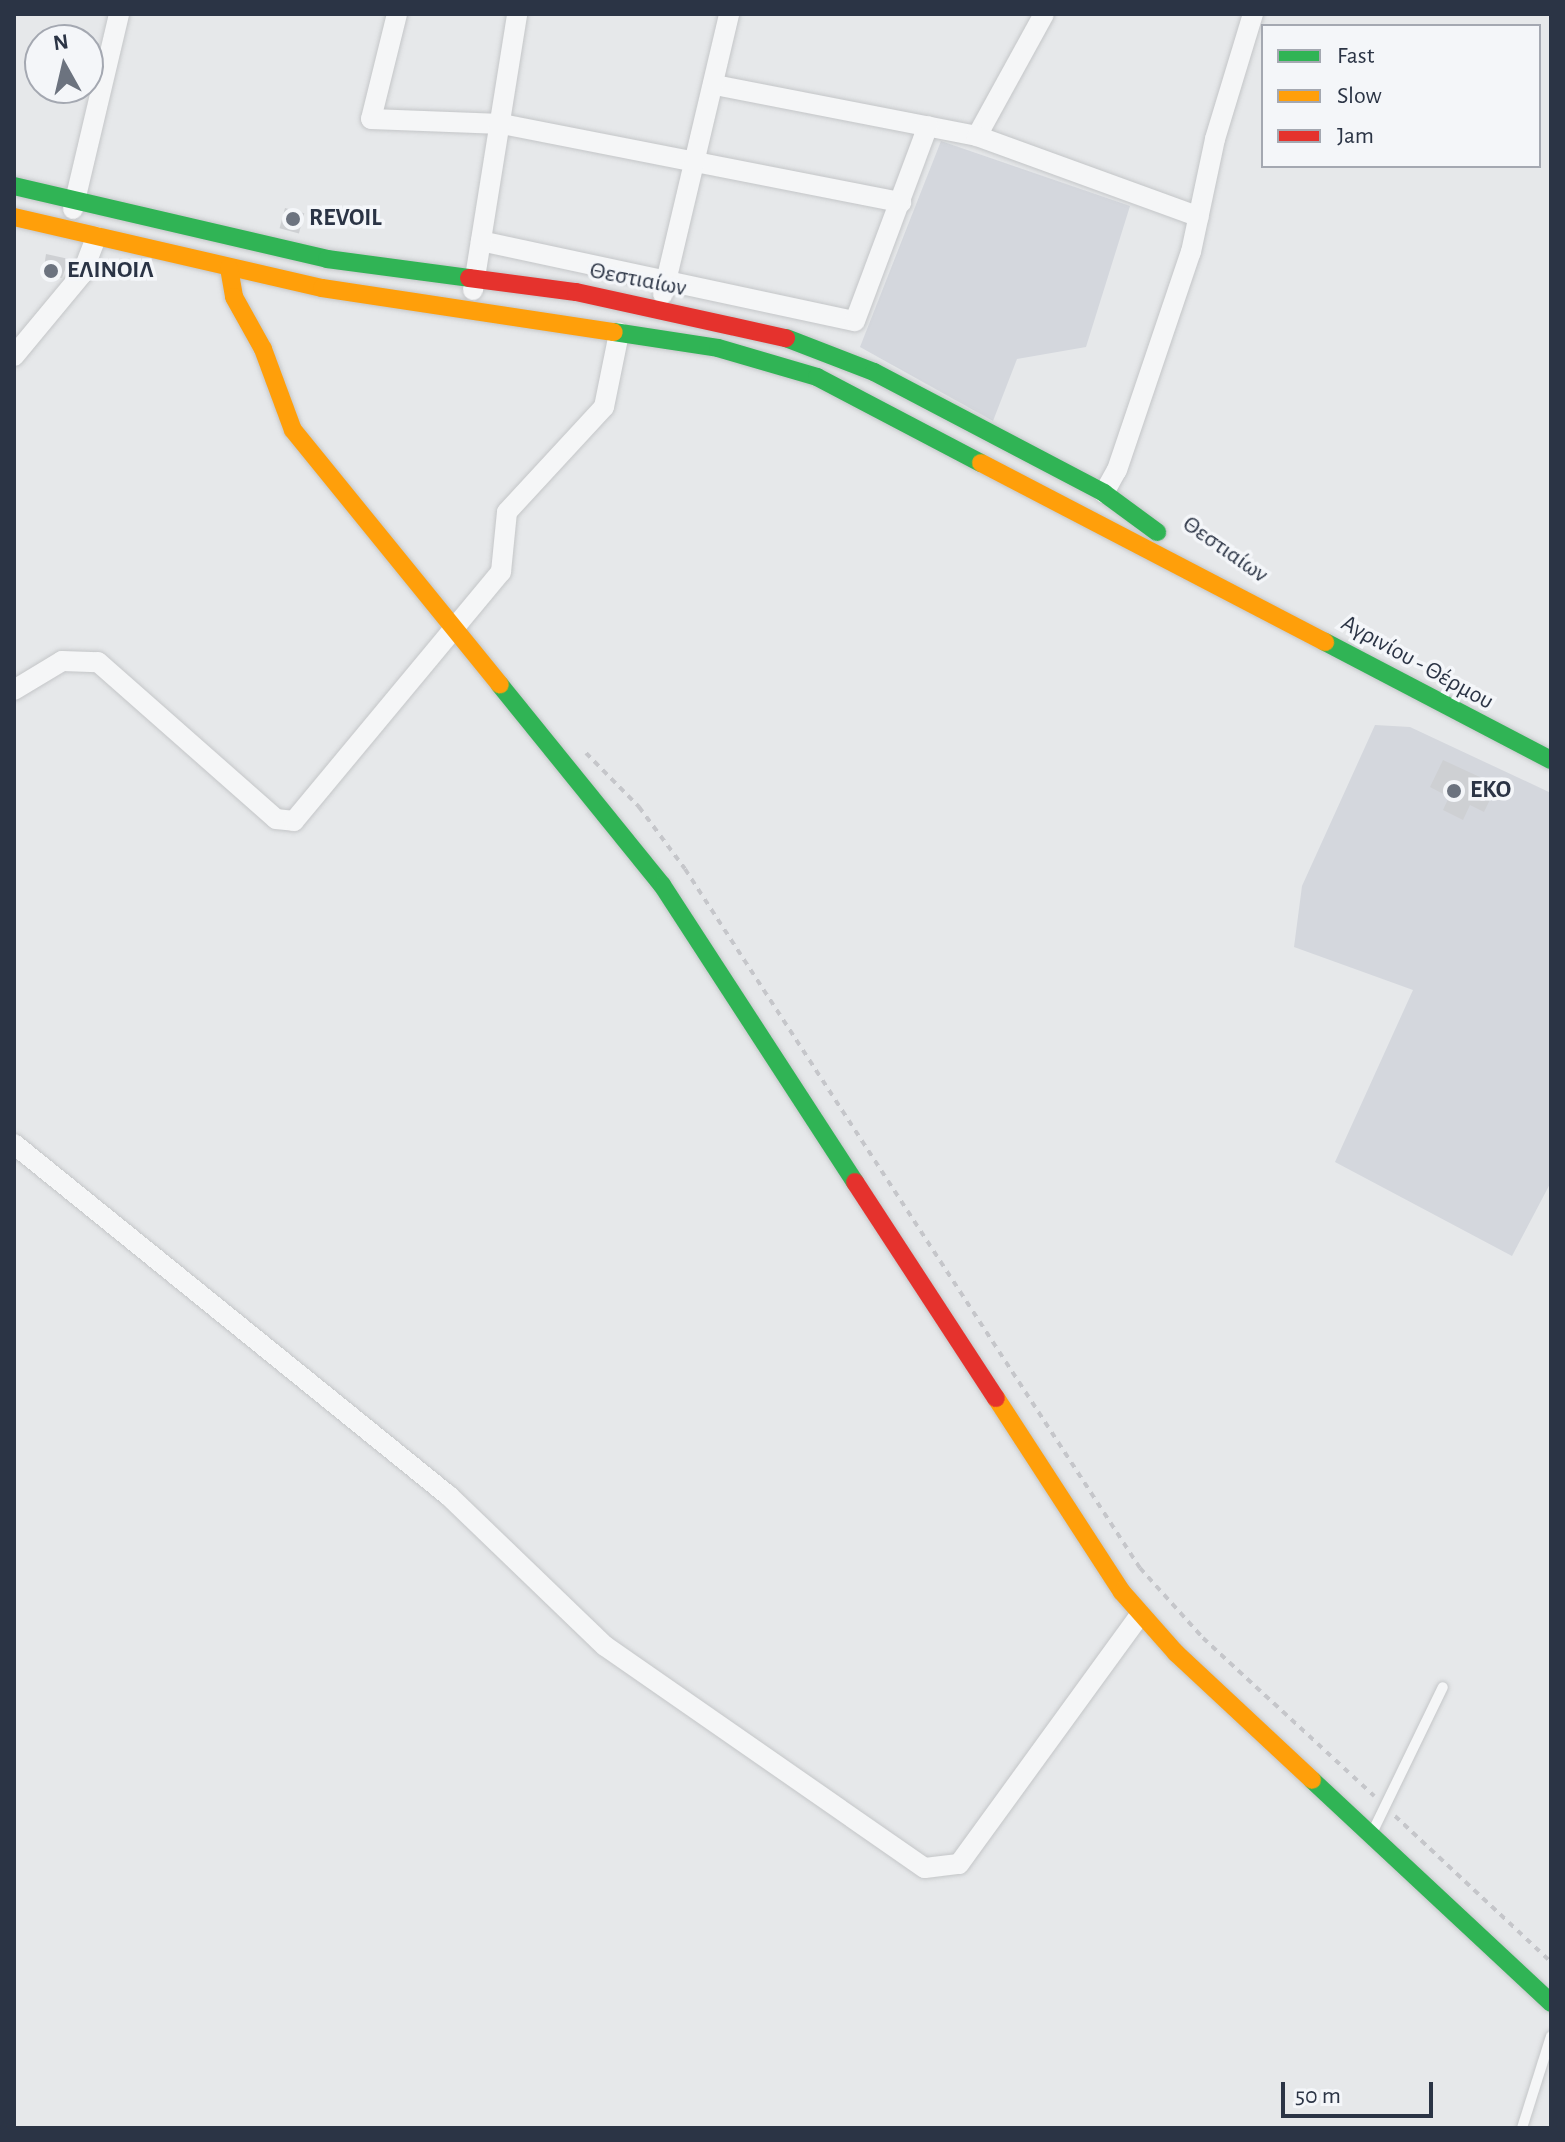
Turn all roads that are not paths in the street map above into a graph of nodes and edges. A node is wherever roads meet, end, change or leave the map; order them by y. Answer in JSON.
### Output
{"nodes":[{"id":1,"x":119,"y":14,"type":"edge"},
{"id":2,"x":397,"y":14,"type":"edge"},
{"id":3,"x":517,"y":14,"type":"edge"},
{"id":4,"x":729,"y":14,"type":"edge"},
{"id":5,"x":1044,"y":14,"type":"edge"},
{"id":6,"x":1253,"y":14,"type":"edge"},
{"id":7,"x":715,"y":85,"type":"junction"},
{"id":8,"x":502,"y":124,"type":"junction"},
{"id":9,"x":928,"y":126,"type":"junction"},
{"id":10,"x":977,"y":136,"type":"junction"},
{"id":11,"x":697,"y":161,"type":"junction"},
{"id":12,"x":14,"y":186,"type":"edge"},
{"id":13,"x":75,"y":200,"type":"junction"},
{"id":14,"x":901,"y":202,"type":"junction"},
{"id":15,"x":14,"y":217,"type":"edge"},
{"id":16,"x":1199,"y":217,"type":"junction"},
{"id":17,"x":67,"y":229,"type":"junction"},
{"id":18,"x":96,"y":237,"type":"junction"},
{"id":19,"x":481,"y":241,"type":"junction"},
{"id":20,"x":327,"y":259,"type":"junction"},
{"id":21,"x":229,"y":268,"type":"junction"},
{"id":22,"x":473,"y":278,"type":"junction"},
{"id":23,"x":665,"y":282,"type":"junction"},
{"id":24,"x":322,"y":288,"type":"junction"},
{"id":25,"x":661,"y":309,"type":"junction"},
{"id":26,"x":471,"y":312,"type":"junction"},
{"id":27,"x":619,"y":333,"type":"junction"},
{"id":28,"x":655,"y":338,"type":"junction"},
{"id":29,"x":14,"y":356,"type":"edge"},
{"id":30,"x":1104,"y":493,"type":"junction"},
{"id":31,"x":1262,"y":604,"type":"junction"},
{"id":32,"x":453,"y":626,"type":"junction"},
{"id":33,"x":14,"y":690,"type":"edge"},
{"id":34,"x":1551,"y":760,"type":"edge"},
{"id":35,"x":14,"y":1144,"type":"edge"},
{"id":36,"x":1140,"y":1615,"type":"junction"},
{"id":37,"x":1443,"y":1687,"type":"dead end"},
{"id":38,"x":1371,"y":1835,"type":"junction"},
{"id":39,"x":1550,"y":1999,"type":"edge"},
{"id":40,"x":1551,"y":2036,"type":"edge"},
{"id":41,"x":1522,"y":2128,"type":"edge"}],
"edges":[{"from":1,"to":13,"type":"street"},
{"from":2,"to":8,"type":"street"},
{"from":3,"to":8,"type":"street"},
{"from":4,"to":7,"type":"street"},
{"from":5,"to":10,"type":"street"},
{"from":6,"to":16,"type":"street"},
{"from":7,"to":9,"type":"street"},
{"from":7,"to":11,"type":"street"},
{"from":8,"to":11,"type":"street"},
{"from":8,"to":19,"type":"street"},
{"from":9,"to":10,"type":"street"},
{"from":9,"to":14,"type":"street"},
{"from":10,"to":16,"type":"street"},
{"from":11,"to":14,"type":"street"},
{"from":11,"to":23,"type":"street"},
{"from":12,"to":13,"type":"main road","name":"Θεστιαίων"},
{"from":13,"to":17,"type":"street"},
{"from":13,"to":20,"type":"main road","name":"Θεστιαίων"},
{"from":14,"to":23,"type":"street"},
{"from":15,"to":17,"type":"main road","name":"Θεστιαίων"},
{"from":16,"to":30,"type":"street"},
{"from":17,"to":18,"type":"main road","name":"Θεστιαίων"},
{"from":18,"to":21,"type":"main road","name":"Θεστιαίων"},
{"from":18,"to":29,"type":"street"},
{"from":19,"to":22,"type":"street"},
{"from":19,"to":23,"type":"street"},
{"from":20,"to":22,"type":"main road","name":"Θεστιαίων"},
{"from":20,"to":24,"type":"main road"},
{"from":21,"to":24,"type":"main road","name":"Θεστιαίων"},
{"from":21,"to":32,"type":"main road"},
{"from":22,"to":25,"type":"main road","name":"Θεστιαίων"},
{"from":22,"to":26,"type":"street"},
{"from":23,"to":25,"type":"street"},
{"from":24,"to":26,"type":"main road","name":"Θεστιαίων"},
{"from":25,"to":28,"type":"street"},
{"from":25,"to":30,"type":"main road","name":"Θεστιαίων"},
{"from":26,"to":27,"type":"main road","name":"Θεστιαίων"},
{"from":27,"to":28,"type":"main road","name":"Θεστιαίων"},
{"from":27,"to":32,"type":"street"},
{"from":28,"to":31,"type":"main road","name":"Θεστιαίων"},
{"from":30,"to":31,"type":"main road","name":"Θεστιαίων"},
{"from":31,"to":34,"type":"main road","name":"Αγρινίου - Θέρμου"},
{"from":32,"to":33,"type":"street"},
{"from":32,"to":36,"type":"main road"},
{"from":35,"to":36,"type":"street"},
{"from":36,"to":38,"type":"main road"},
{"from":37,"to":38,"type":"lane"},
{"from":38,"to":39,"type":"main road"},
{"from":40,"to":41,"type":"lane"}]}
